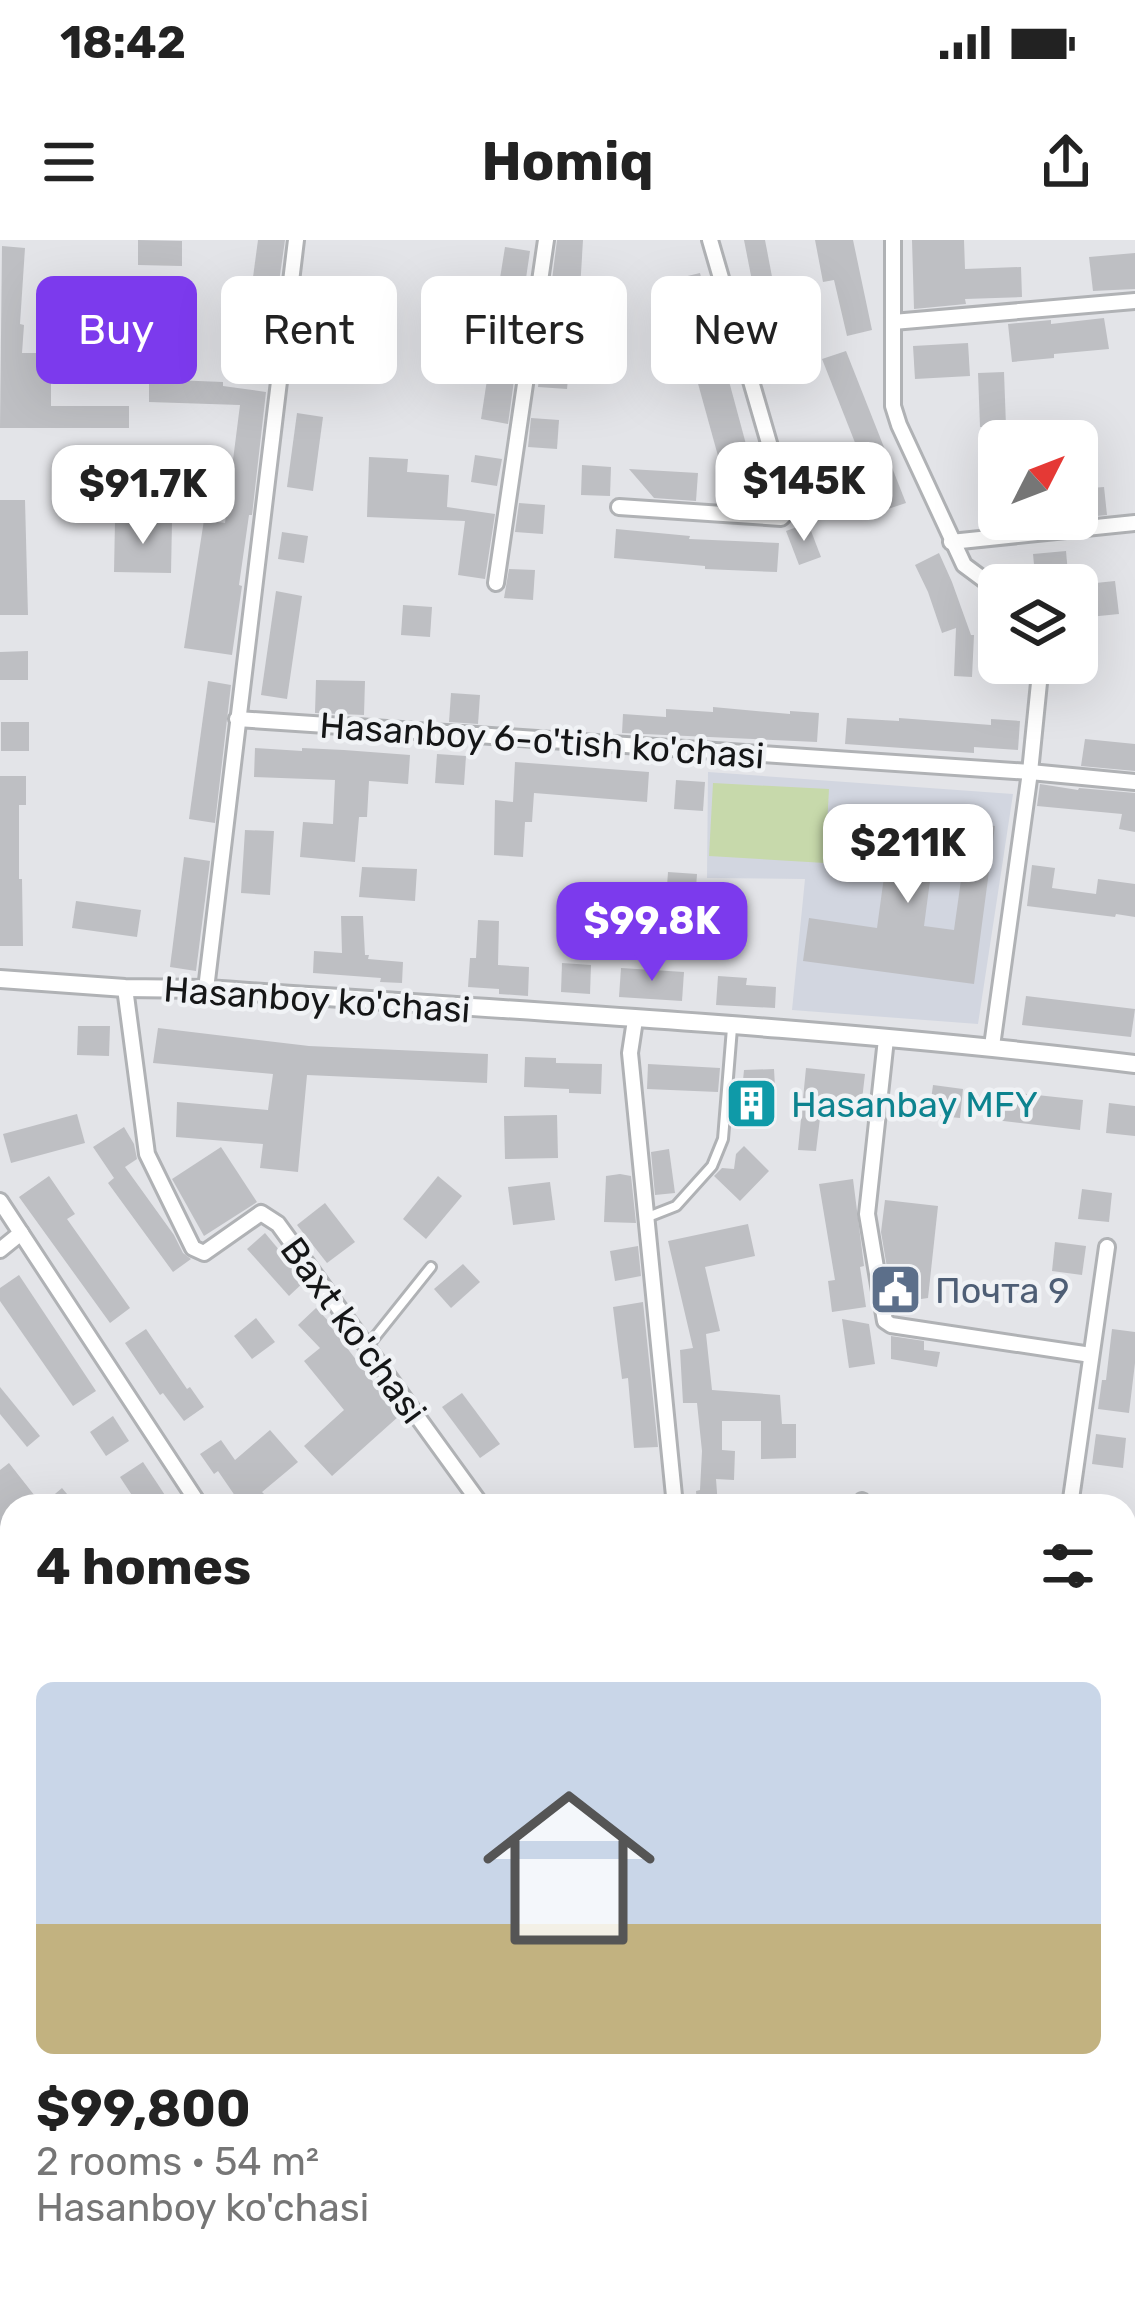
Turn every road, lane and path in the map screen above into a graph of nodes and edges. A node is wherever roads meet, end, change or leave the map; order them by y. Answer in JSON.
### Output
{"nodes":[{"id":1,"x":296,"y":240,"type":"edge"},
{"id":2,"x":546,"y":240,"type":"edge"},
{"id":3,"x":710,"y":240,"type":"edge"},
{"id":4,"x":893,"y":240,"type":"edge"},
{"id":5,"x":1135,"y":301,"type":"edge"},
{"id":6,"x":893,"y":322,"type":"junction"},
{"id":7,"x":620,"y":507,"type":"dead end"},
{"id":8,"x":1135,"y":524,"type":"edge"},
{"id":9,"x":951,"y":542,"type":"junction"},
{"id":10,"x":978,"y":575,"type":"edge"},
{"id":11,"x":496,"y":583,"type":"dead end"},
{"id":12,"x":1039,"y":684,"type":"edge"},
{"id":13,"x":237,"y":719,"type":"junction"},
{"id":14,"x":1030,"y":772,"type":"junction"},
{"id":15,"x":1135,"y":782,"type":"edge"},
{"id":16,"x":0,"y":979,"type":"edge"},
{"id":17,"x":124,"y":988,"type":"junction"},
{"id":18,"x":206,"y":989,"type":"junction"},
{"id":19,"x":635,"y":1020,"type":"junction"},
{"id":20,"x":732,"y":1026,"type":"junction"},
{"id":21,"x":886,"y":1039,"type":"junction"},
{"id":22,"x":992,"y":1046,"type":"junction"},
{"id":23,"x":1135,"y":1064,"type":"edge"},
{"id":24,"x":0,"y":1201,"type":"edge"},
{"id":25,"x":648,"y":1216,"type":"junction"},
{"id":26,"x":21,"y":1233,"type":"junction"},
{"id":27,"x":1107,"y":1247,"type":"dead end"},
{"id":28,"x":0,"y":1250,"type":"edge"},
{"id":29,"x":431,"y":1267,"type":"dead end"},
{"id":30,"x":366,"y":1348,"type":"junction"},
{"id":31,"x":1091,"y":1355,"type":"junction"},
{"id":32,"x":192,"y":1494,"type":"edge"},
{"id":33,"x":473,"y":1494,"type":"edge"},
{"id":34,"x":674,"y":1494,"type":"edge"},
{"id":35,"x":1072,"y":1494,"type":"edge"}],
"edges":[{"from":1,"to":13,"type":"street"},
{"from":2,"to":11,"type":"street"},
{"from":3,"to":7,"type":"street"},
{"from":4,"to":6,"type":"street"},
{"from":5,"to":6,"type":"street"},
{"from":6,"to":9,"type":"street"},
{"from":8,"to":9,"type":"street"},
{"from":9,"to":10,"type":"street"},
{"from":12,"to":14,"type":"street"},
{"from":13,"to":14,"type":"street","name":"Hasanboy 6-o'tish ko'chasi"},
{"from":13,"to":18,"type":"street"},
{"from":14,"to":15,"type":"street","name":"Hasanboy 6-o'tish ko'chasi"},
{"from":14,"to":22,"type":"street"},
{"from":16,"to":17,"type":"street","name":"Hasanboy ko'chasi"},
{"from":17,"to":18,"type":"street","name":"Hasanboy ko'chasi"},
{"from":17,"to":30,"type":"street","name":"Baxt ko'chasi"},
{"from":18,"to":19,"type":"street","name":"Hasanboy ko'chasi"},
{"from":19,"to":20,"type":"street","name":"Hasanboy ko'chasi"},
{"from":19,"to":25,"type":"street"},
{"from":20,"to":21,"type":"street","name":"Hasanboy ko'chasi"},
{"from":20,"to":25,"type":"lane"},
{"from":21,"to":22,"type":"street","name":"Hasanboy ko'chasi"},
{"from":21,"to":31,"type":"street"},
{"from":22,"to":23,"type":"street","name":"Hasanboy ko'chasi"},
{"from":24,"to":26,"type":"street"},
{"from":25,"to":34,"type":"street"},
{"from":26,"to":28,"type":"street"},
{"from":26,"to":32,"type":"street"},
{"from":27,"to":31,"type":"street"},
{"from":29,"to":30,"type":"lane"},
{"from":30,"to":33,"type":"street","name":"Baxt ko'chasi"},
{"from":31,"to":35,"type":"street"}]}
